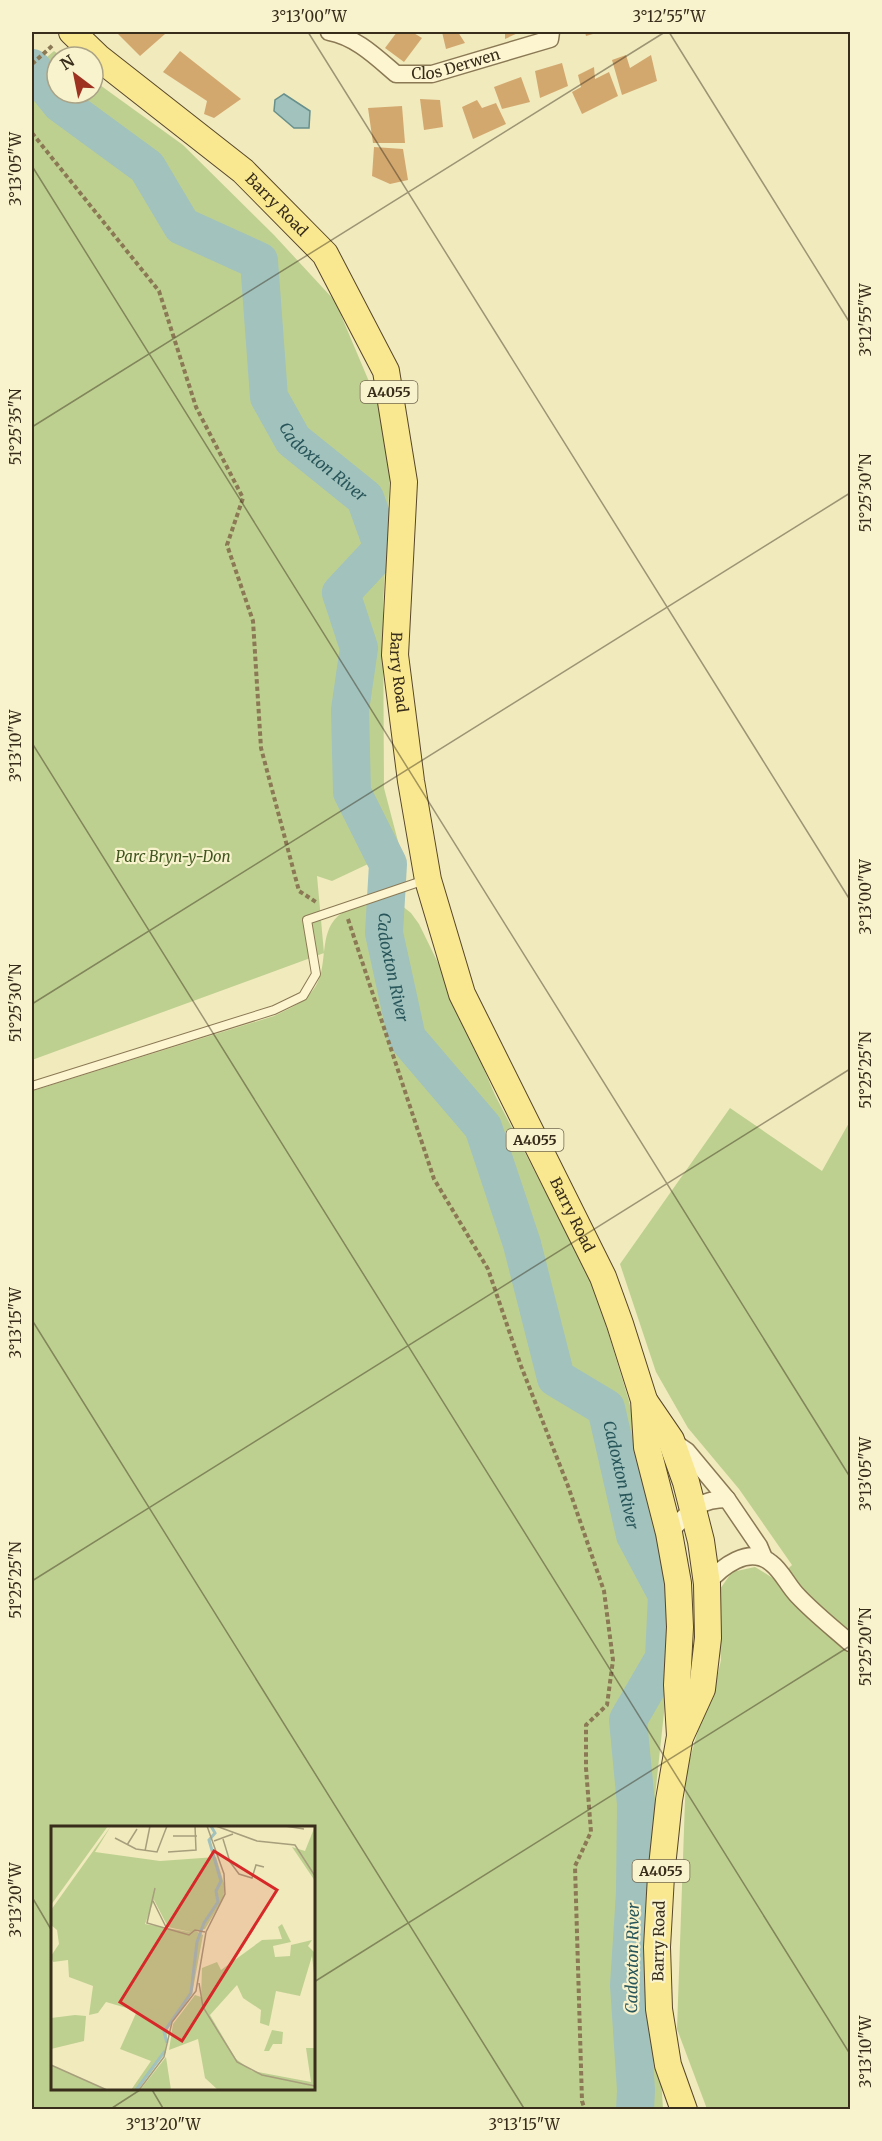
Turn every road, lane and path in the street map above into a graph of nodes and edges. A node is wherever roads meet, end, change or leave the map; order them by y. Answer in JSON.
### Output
{"nodes":[{"id":1,"x":72,"y":32,"type":"edge"},
{"id":2,"x":329,"y":32,"type":"edge"},
{"id":3,"x":551,"y":32,"type":"edge"},
{"id":4,"x":36,"y":59,"type":"dead end"},
{"id":5,"x":32,"y":64,"type":"edge"},
{"id":6,"x":32,"y":133,"type":"edge"},
{"id":7,"x":427,"y":880,"type":"junction"},
{"id":8,"x":345,"y":907,"type":"junction"},
{"id":9,"x":331,"y":912,"type":"junction"},
{"id":10,"x":32,"y":1086,"type":"edge"},
{"id":11,"x":644,"y":1400,"type":"junction"},
{"id":12,"x":671,"y":1440,"type":"junction"},
{"id":13,"x":727,"y":1499,"type":"junction"},
{"id":14,"x":692,"y":1508,"type":"junction"},
{"id":15,"x":669,"y":1533,"type":"junction"},
{"id":16,"x":764,"y":1558,"type":"junction"},
{"id":17,"x":707,"y":1584,"type":"junction"},
{"id":18,"x":850,"y":1643,"type":"edge"},
{"id":19,"x":680,"y":1736,"type":"junction"},
{"id":20,"x":585,"y":2109,"type":"edge"},
{"id":21,"x":684,"y":2109,"type":"edge"}],
"edges":[{"from":1,"to":7,"type":"main road","name":"Barry Road","number":"A4055"},
{"from":2,"to":3,"type":"street","name":"Clos Derwen"},
{"from":4,"to":5,"type":"path"},
{"from":6,"to":9,"type":"path"},
{"from":7,"to":8,"type":"lane"},
{"from":7,"to":11,"type":"main road","name":"Barry Road","number":"A4055"},
{"from":8,"to":9,"type":"lane"},
{"from":8,"to":20,"type":"path"},
{"from":9,"to":10,"type":"lane"},
{"from":11,"to":12,"type":"main road","name":"Barry Road","number":"A4055"},
{"from":11,"to":15,"type":"main road","name":"Barry Road","number":"A4055"},
{"from":12,"to":13,"type":"street"},
{"from":12,"to":14,"type":"main road","name":"Barry Road","number":"A4055"},
{"from":13,"to":14,"type":"street"},
{"from":13,"to":16,"type":"street"},
{"from":14,"to":15,"type":"street"},
{"from":14,"to":17,"type":"main road","name":"Barry Road","number":"A4055"},
{"from":15,"to":19,"type":"main road","name":"Barry Road","number":"A4055"},
{"from":16,"to":17,"type":"street"},
{"from":16,"to":18,"type":"street"},
{"from":17,"to":19,"type":"main road","name":"Barry Road","number":"A4055"},
{"from":19,"to":21,"type":"main road","name":"Barry Road","number":"A4055"}]}
